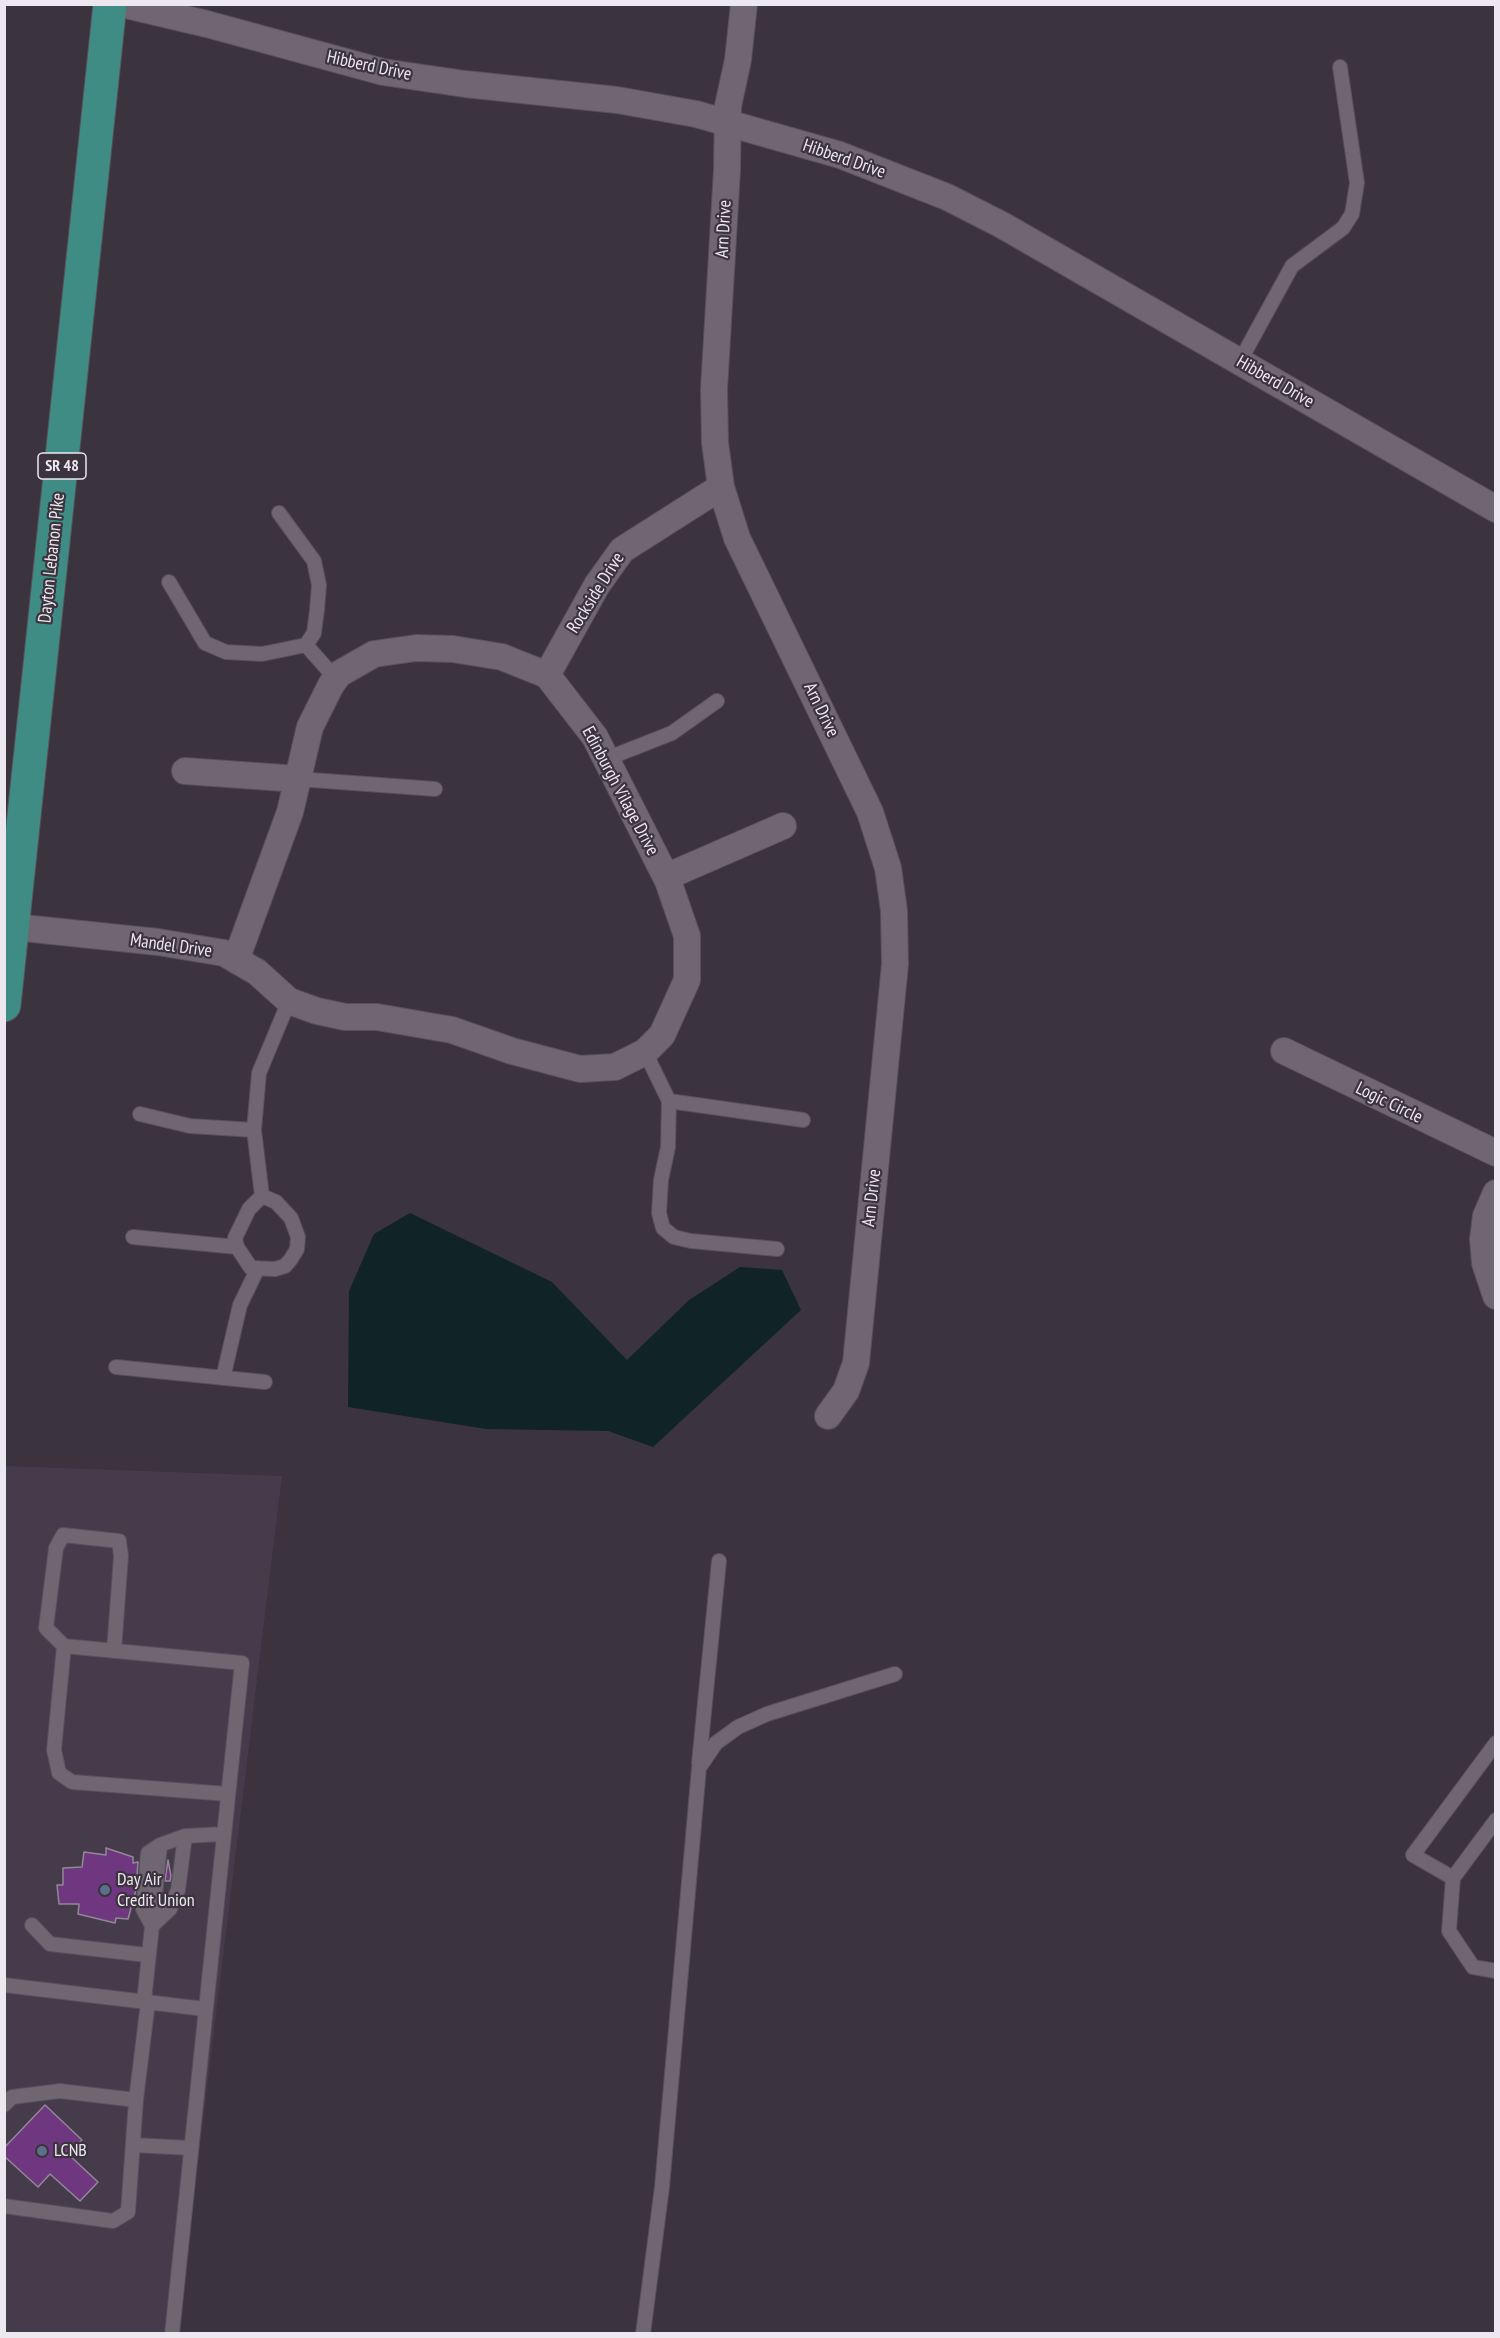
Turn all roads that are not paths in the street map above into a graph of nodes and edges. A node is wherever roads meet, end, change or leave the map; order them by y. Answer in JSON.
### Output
{"nodes":[{"id":1,"x":110,"y":4,"type":"edge"},
{"id":2,"x":122,"y":4,"type":"edge"},
{"id":3,"x":744,"y":4,"type":"edge"},
{"id":4,"x":1340,"y":67,"type":"dead end"},
{"id":5,"x":727,"y":123,"type":"junction"},
{"id":6,"x":1240,"y":361,"type":"junction"},
{"id":7,"x":722,"y":487,"type":"junction"},
{"id":8,"x":1496,"y":509,"type":"edge"},
{"id":9,"x":279,"y":513,"type":"dead end"},
{"id":10,"x":169,"y":582,"type":"dead end"},
{"id":11,"x":306,"y":645,"type":"junction"},
{"id":12,"x":547,"y":675,"type":"junction"},
{"id":13,"x":336,"y":679,"type":"junction"},
{"id":14,"x":717,"y":701,"type":"dead end"},
{"id":15,"x":606,"y":759,"type":"junction"},
{"id":16,"x":185,"y":771,"type":"dead end"},
{"id":17,"x":298,"y":779,"type":"junction"},
{"id":18,"x":435,"y":789,"type":"dead end"},
{"id":19,"x":783,"y":826,"type":"dead end"},
{"id":20,"x":666,"y":877,"type":"junction"},
{"id":21,"x":9,"y":927,"type":"edge"},
{"id":22,"x":236,"y":960,"type":"junction"},
{"id":23,"x":289,"y":1001,"type":"junction"},
{"id":24,"x":4,"y":1005,"type":"edge"},
{"id":25,"x":321,"y":1012,"type":"joint"},
{"id":26,"x":1284,"y":1051,"type":"dead end"},
{"id":27,"x":645,"y":1052,"type":"junction"},
{"id":28,"x":669,"y":1101,"type":"junction"},
{"id":29,"x":140,"y":1114,"type":"dead end"},
{"id":30,"x":802,"y":1120,"type":"dead end"},
{"id":31,"x":254,"y":1130,"type":"junction"},
{"id":32,"x":1496,"y":1153,"type":"edge"},
{"id":33,"x":1496,"y":1193,"type":"edge"},
{"id":34,"x":262,"y":1196,"type":"junction"},
{"id":35,"x":133,"y":1238,"type":"dead end"},
{"id":36,"x":237,"y":1247,"type":"junction"},
{"id":37,"x":777,"y":1249,"type":"dead end"},
{"id":38,"x":258,"y":1268,"type":"junction"},
{"id":39,"x":1496,"y":1296,"type":"edge"},
{"id":40,"x":116,"y":1367,"type":"dead end"},
{"id":41,"x":223,"y":1378,"type":"junction"},
{"id":42,"x":265,"y":1382,"type":"dead end"},
{"id":43,"x":828,"y":1416,"type":"dead end"},
{"id":44,"x":719,"y":1561,"type":"dead end"},
{"id":45,"x":64,"y":1646,"type":"junction"},
{"id":46,"x":114,"y":1651,"type":"junction"},
{"id":47,"x":895,"y":1674,"type":"dead end"},
{"id":48,"x":1496,"y":1743,"type":"edge"},
{"id":49,"x":699,"y":1768,"type":"junction"},
{"id":50,"x":228,"y":1794,"type":"junction"},
{"id":51,"x":1496,"y":1820,"type":"edge"},
{"id":52,"x":224,"y":1834,"type":"junction"},
{"id":53,"x":185,"y":1836,"type":"junction"},
{"id":54,"x":1453,"y":1878,"type":"junction"},
{"id":55,"x":32,"y":1925,"type":"dead end"},
{"id":56,"x":152,"y":1926,"type":"junction"},
{"id":57,"x":147,"y":1955,"type":"junction"},
{"id":58,"x":1496,"y":1971,"type":"edge"},
{"id":59,"x":4,"y":1985,"type":"edge"},
{"id":60,"x":146,"y":2002,"type":"junction"},
{"id":61,"x":205,"y":2009,"type":"junction"},
{"id":62,"x":136,"y":2100,"type":"junction"},
{"id":63,"x":4,"y":2105,"type":"edge"},
{"id":64,"x":133,"y":2145,"type":"junction"},
{"id":65,"x":191,"y":2148,"type":"junction"},
{"id":66,"x":4,"y":2206,"type":"edge"},
{"id":67,"x":172,"y":2334,"type":"edge"},
{"id":68,"x":643,"y":2334,"type":"edge"}],
"edges":[{"from":1,"to":21,"type":"main road","name":"Dayton Lebanon Pike","number":"SR 48"},
{"from":2,"to":5,"type":"street","name":"Hibberd Drive"},
{"from":3,"to":5,"type":"street","name":"Arn Drive"},
{"from":4,"to":6,"type":"lane"},
{"from":5,"to":6,"type":"street","name":"Hibberd Drive"},
{"from":5,"to":7,"type":"street","name":"Arn Drive"},
{"from":6,"to":8,"type":"street","name":"Hibberd Drive"},
{"from":7,"to":12,"type":"street","name":"Rockside Drive"},
{"from":7,"to":43,"type":"street","name":"Arn Drive"},
{"from":9,"to":11,"type":"lane"},
{"from":10,"to":11,"type":"lane"},
{"from":11,"to":13,"type":"lane"},
{"from":12,"to":13,"type":"street"},
{"from":12,"to":15,"type":"street","name":"Edinburgh Vilage Drive"},
{"from":13,"to":17,"type":"street"},
{"from":14,"to":15,"type":"lane"},
{"from":15,"to":20,"type":"street","name":"Edinburgh Vilage Drive"},
{"from":16,"to":17,"type":"street"},
{"from":17,"to":18,"type":"lane"},
{"from":17,"to":22,"type":"street"},
{"from":19,"to":20,"type":"street"},
{"from":20,"to":27,"type":"street","name":"Edinburgh Vilage Drive"},
{"from":21,"to":22,"type":"street","name":"Mandel Drive"},
{"from":21,"to":24,"type":"main road","name":"Dayton Lebanon Pike","number":"SR 48"},
{"from":22,"to":23,"type":"street","name":"Mandel Drive"},
{"from":23,"to":25,"type":"street","name":"Mandel Drive"},
{"from":23,"to":31,"type":"lane"},
{"from":25,"to":27,"type":"street","name":"Edinburgh Vilage Drive"},
{"from":26,"to":32,"type":"street","name":"Logic Circle"},
{"from":27,"to":28,"type":"lane"},
{"from":28,"to":30,"type":"lane"},
{"from":28,"to":37,"type":"lane"},
{"from":29,"to":31,"type":"lane"},
{"from":31,"to":34,"type":"lane"},
{"from":33,"to":39,"type":"street"},
{"from":34,"to":36,"type":"lane"},
{"from":34,"to":38,"type":"lane"},
{"from":35,"to":36,"type":"lane"},
{"from":36,"to":38,"type":"lane"},
{"from":38,"to":41,"type":"lane"},
{"from":40,"to":41,"type":"lane"},
{"from":41,"to":42,"type":"lane"},
{"from":44,"to":49,"type":"lane"},
{"from":45,"to":46,"type":"lane"},
{"from":45,"to":46,"type":"lane"},
{"from":45,"to":50,"type":"lane"},
{"from":46,"to":50,"type":"lane"},
{"from":47,"to":49,"type":"lane"},
{"from":48,"to":54,"type":"lane"},
{"from":49,"to":68,"type":"lane"},
{"from":50,"to":52,"type":"lane"},
{"from":51,"to":54,"type":"lane"},
{"from":52,"to":53,"type":"lane"},
{"from":52,"to":61,"type":"lane"},
{"from":53,"to":56,"type":"lane"},
{"from":53,"to":56,"type":"lane"},
{"from":54,"to":58,"type":"lane"},
{"from":55,"to":57,"type":"lane"},
{"from":56,"to":57,"type":"lane"},
{"from":57,"to":60,"type":"lane"},
{"from":59,"to":60,"type":"lane"},
{"from":60,"to":61,"type":"lane"},
{"from":60,"to":62,"type":"lane"},
{"from":61,"to":65,"type":"lane"},
{"from":62,"to":63,"type":"lane"},
{"from":62,"to":64,"type":"lane"},
{"from":64,"to":65,"type":"lane"},
{"from":64,"to":66,"type":"lane"},
{"from":65,"to":67,"type":"lane"}]}
